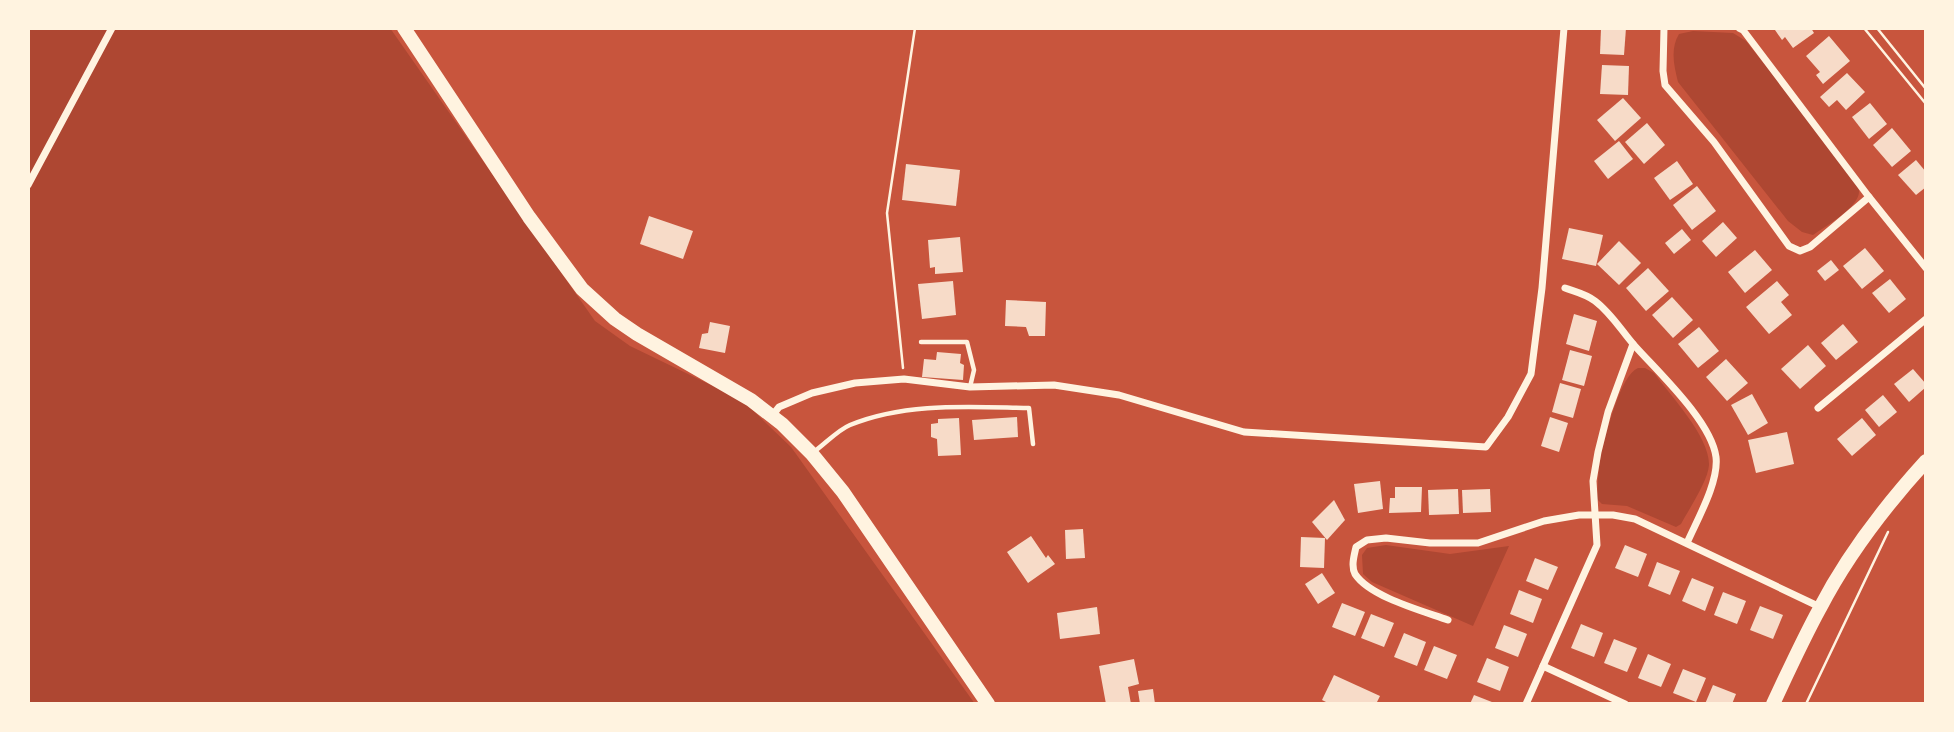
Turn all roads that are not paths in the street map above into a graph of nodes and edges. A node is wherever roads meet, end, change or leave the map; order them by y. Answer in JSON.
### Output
{"nodes":[{"id":1,"x":112,"y":28,"type":"edge"},
{"id":2,"x":404,"y":28,"type":"edge"},
{"id":3,"x":1563,"y":28,"type":"edge"},
{"id":4,"x":1664,"y":28,"type":"edge"},
{"id":5,"x":1739,"y":28,"type":"edge"},
{"id":6,"x":28,"y":185,"type":"edge"},
{"id":7,"x":1869,"y":197,"type":"junction"},
{"id":8,"x":1926,"y":268,"type":"edge"},
{"id":9,"x":1565,"y":288,"type":"dead end"},
{"id":10,"x":1926,"y":319,"type":"edge"},
{"id":11,"x":921,"y":342,"type":"dead end"},
{"id":12,"x":1633,"y":344,"type":"junction"},
{"id":13,"x":970,"y":387,"type":"junction"},
{"id":14,"x":1818,"y":408,"type":"dead end"},
{"id":15,"x":772,"y":416,"type":"junction"},
{"id":16,"x":1033,"y":444,"type":"dead end"},
{"id":17,"x":812,"y":454,"type":"junction"},
{"id":18,"x":1926,"y":461,"type":"edge"},
{"id":19,"x":1595,"y":516,"type":"junction"},
{"id":20,"x":1687,"y":543,"type":"junction"},
{"id":21,"x":1820,"y":607,"type":"junction"},
{"id":22,"x":1448,"y":620,"type":"dead end"},
{"id":23,"x":1544,"y":666,"type":"junction"},
{"id":24,"x":988,"y":704,"type":"edge"},
{"id":25,"x":1525,"y":704,"type":"edge"},
{"id":26,"x":1625,"y":704,"type":"edge"},
{"id":27,"x":1773,"y":704,"type":"edge"}],
"edges":[{"from":1,"to":6,"type":"street"},
{"from":2,"to":15,"type":"main road"},
{"from":3,"to":13,"type":"street"},
{"from":4,"to":7,"type":"street"},
{"from":5,"to":7,"type":"street"},
{"from":7,"to":8,"type":"street"},
{"from":9,"to":12,"type":"street"},
{"from":10,"to":14,"type":"street"},
{"from":11,"to":13,"type":"lane"},
{"from":12,"to":19,"type":"street"},
{"from":12,"to":20,"type":"street"},
{"from":13,"to":15,"type":"street"},
{"from":15,"to":17,"type":"main road"},
{"from":16,"to":17,"type":"lane"},
{"from":17,"to":24,"type":"main road"},
{"from":18,"to":21,"type":"main road"},
{"from":19,"to":20,"type":"street"},
{"from":19,"to":22,"type":"street"},
{"from":19,"to":23,"type":"street"},
{"from":20,"to":21,"type":"street"},
{"from":21,"to":27,"type":"main road"},
{"from":23,"to":25,"type":"street"},
{"from":23,"to":26,"type":"street"}]}
